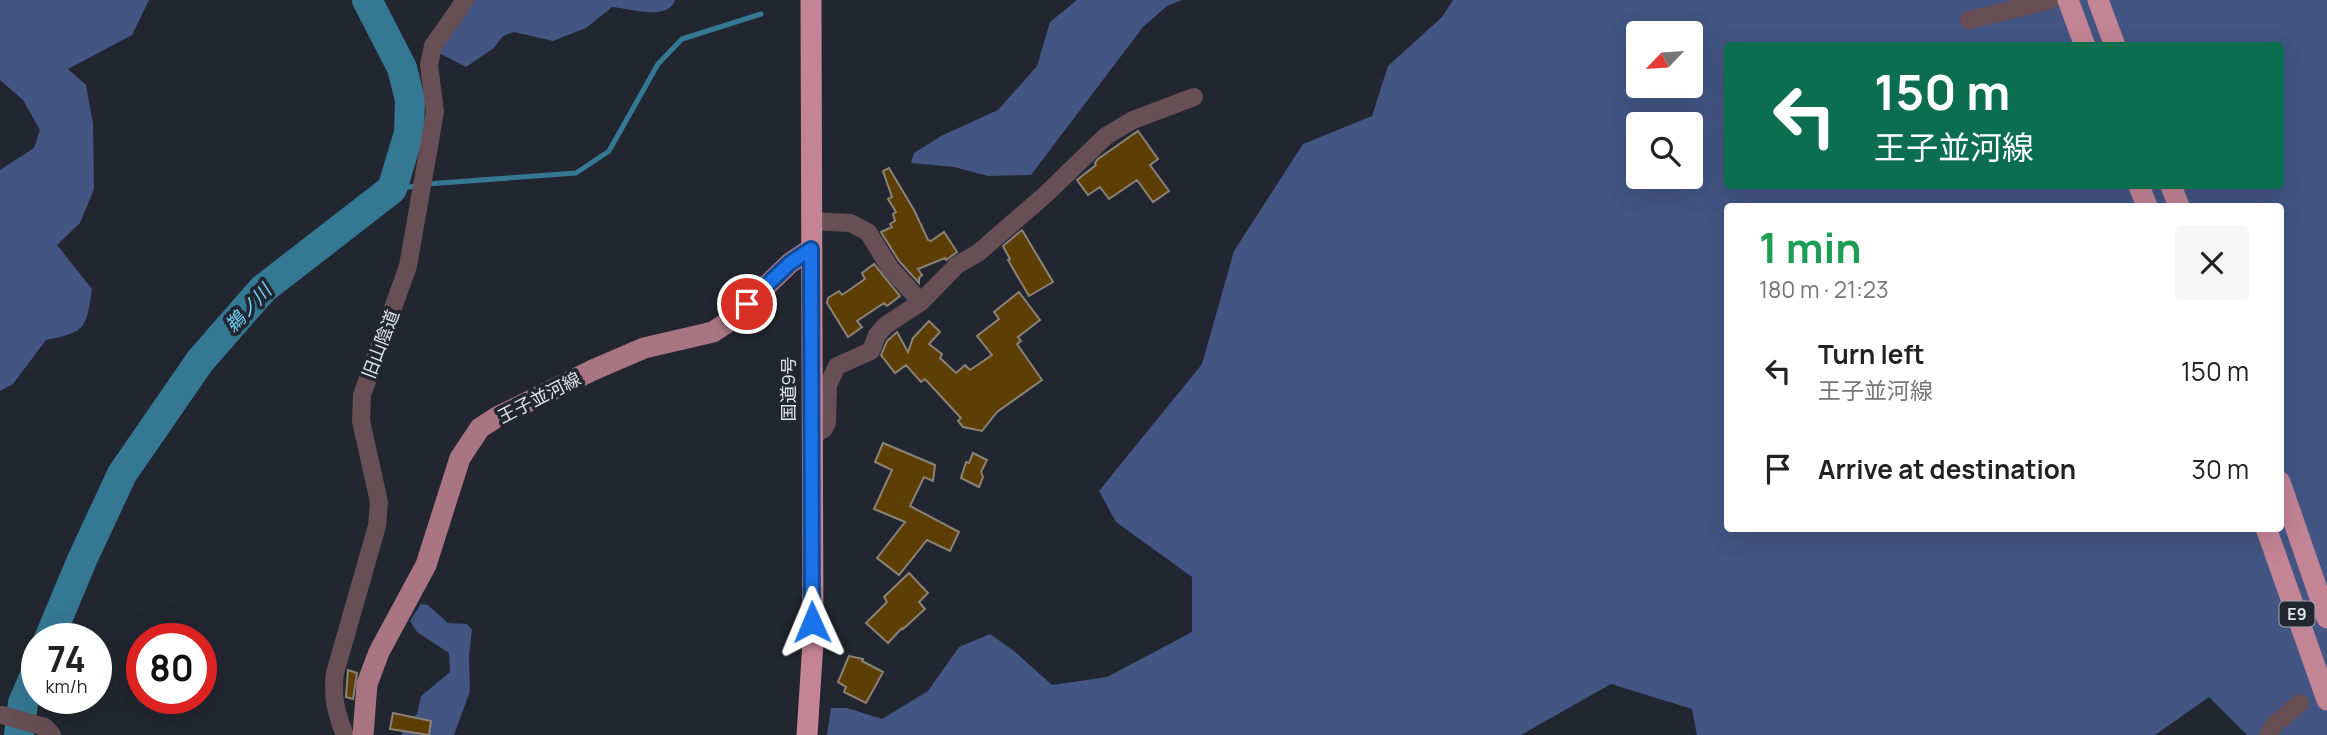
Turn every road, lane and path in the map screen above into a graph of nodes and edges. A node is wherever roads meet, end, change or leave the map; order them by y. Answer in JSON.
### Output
{"nodes":[{"id":1,"x":465,"y":0,"type":"edge"},
{"id":2,"x":811,"y":0,"type":"edge"},
{"id":3,"x":2051,"y":0,"type":"edge"},
{"id":4,"x":2068,"y":0,"type":"edge"},
{"id":5,"x":2098,"y":0,"type":"edge"},
{"id":6,"x":1969,"y":20,"type":"dead end"},
{"id":7,"x":2084,"y":42,"type":"edge"},
{"id":8,"x":2114,"y":42,"type":"edge"},
{"id":9,"x":1194,"y":97,"type":"dead end"},
{"id":10,"x":811,"y":221,"type":"junction"},
{"id":11,"x":811,"y":249,"type":"junction"},
{"id":12,"x":921,"y":302,"type":"junction"},
{"id":13,"x":811,"y":436,"type":"junction"},
{"id":14,"x":2284,"y":494,"type":"edge"},
{"id":15,"x":2267,"y":532,"type":"edge"},
{"id":16,"x":2327,"y":618,"type":"edge"},
{"id":17,"x":2327,"y":700,"type":"edge"},
{"id":18,"x":2300,"y":704,"type":"dead end"},
{"id":19,"x":2,"y":715,"type":"dead end"},
{"id":20,"x":48,"y":731,"type":"edge"},
{"id":21,"x":345,"y":735,"type":"edge"},
{"id":22,"x":363,"y":735,"type":"edge"},
{"id":23,"x":807,"y":735,"type":"edge"},
{"id":24,"x":2268,"y":735,"type":"edge"}],
"edges":[{"from":1,"to":21,"type":"street","name":"旧山陰道"},
{"from":2,"to":10,"type":"highway","name":"国道9号"},
{"from":3,"to":6,"type":"street"},
{"from":4,"to":7,"type":"highway"},
{"from":5,"to":8,"type":"highway"},
{"from":9,"to":12,"type":"street"},
{"from":10,"to":11,"type":"highway","name":"国道9号"},
{"from":10,"to":12,"type":"street"},
{"from":11,"to":13,"type":"highway","name":"国道9号"},
{"from":11,"to":22,"type":"main road","name":"王子並河線"},
{"from":12,"to":13,"type":"street"},
{"from":13,"to":23,"type":"highway","name":"国道9号"},
{"from":14,"to":16,"type":"highway","number":"E9"},
{"from":15,"to":17,"type":"highway","number":"E9"},
{"from":18,"to":24,"type":"street"},
{"from":19,"to":20,"type":"street"}]}
